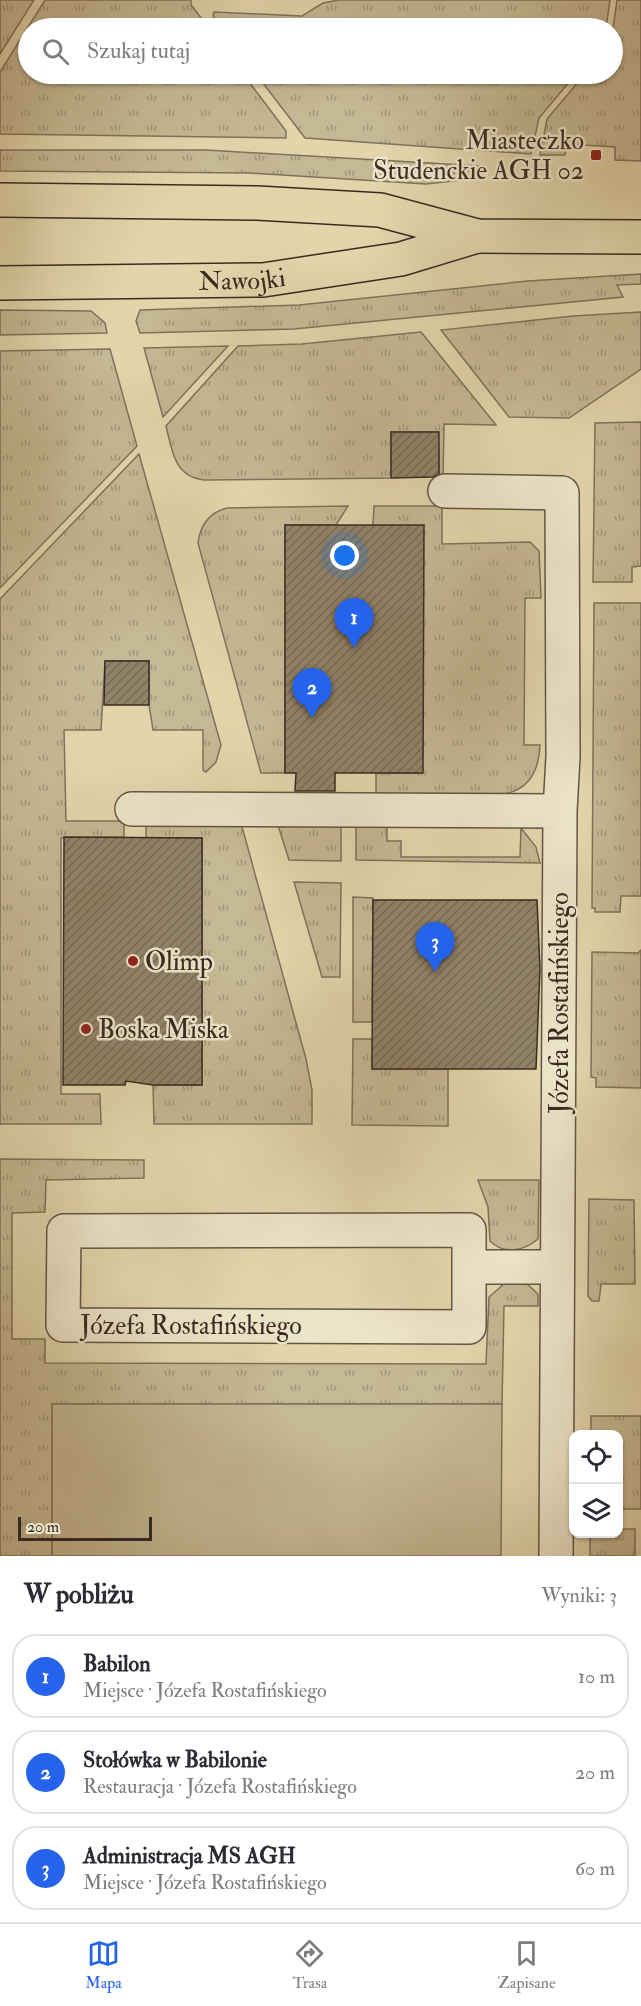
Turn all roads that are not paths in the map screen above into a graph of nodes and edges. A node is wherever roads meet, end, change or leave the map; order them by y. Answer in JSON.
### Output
{"nodes":[{"id":1,"x":0,"y":200,"type":"edge"},
{"id":2,"x":477,"y":236,"type":"junction"},
{"id":3,"x":641,"y":237,"type":"edge"},
{"id":4,"x":0,"y":283,"type":"edge"},
{"id":5,"x":445,"y":491,"type":"dead end"},
{"id":6,"x":132,"y":809,"type":"dead end"},
{"id":7,"x":560,"y":811,"type":"junction"},
{"id":8,"x":469,"y":1267,"type":"junction"},
{"id":9,"x":556,"y":1267,"type":"junction"},
{"id":10,"x":556,"y":1556,"type":"edge"}],
"edges":[{"from":1,"to":2,"type":"main road","name":"Nawojki"},
{"from":2,"to":3,"type":"main road","name":"Nawojki"},
{"from":2,"to":4,"type":"main road","name":"Nawojki"},
{"from":5,"to":7,"type":"street","name":"Józefa Rostafińskiego"},
{"from":6,"to":7,"type":"street"},
{"from":7,"to":9,"type":"street","name":"Józefa Rostafińskiego"},
{"from":8,"to":8,"type":"street","name":"Józefa Rostafińskiego"},
{"from":8,"to":9,"type":"street"},
{"from":9,"to":10,"type":"street","name":"Józefa Rostafińskiego"}]}
